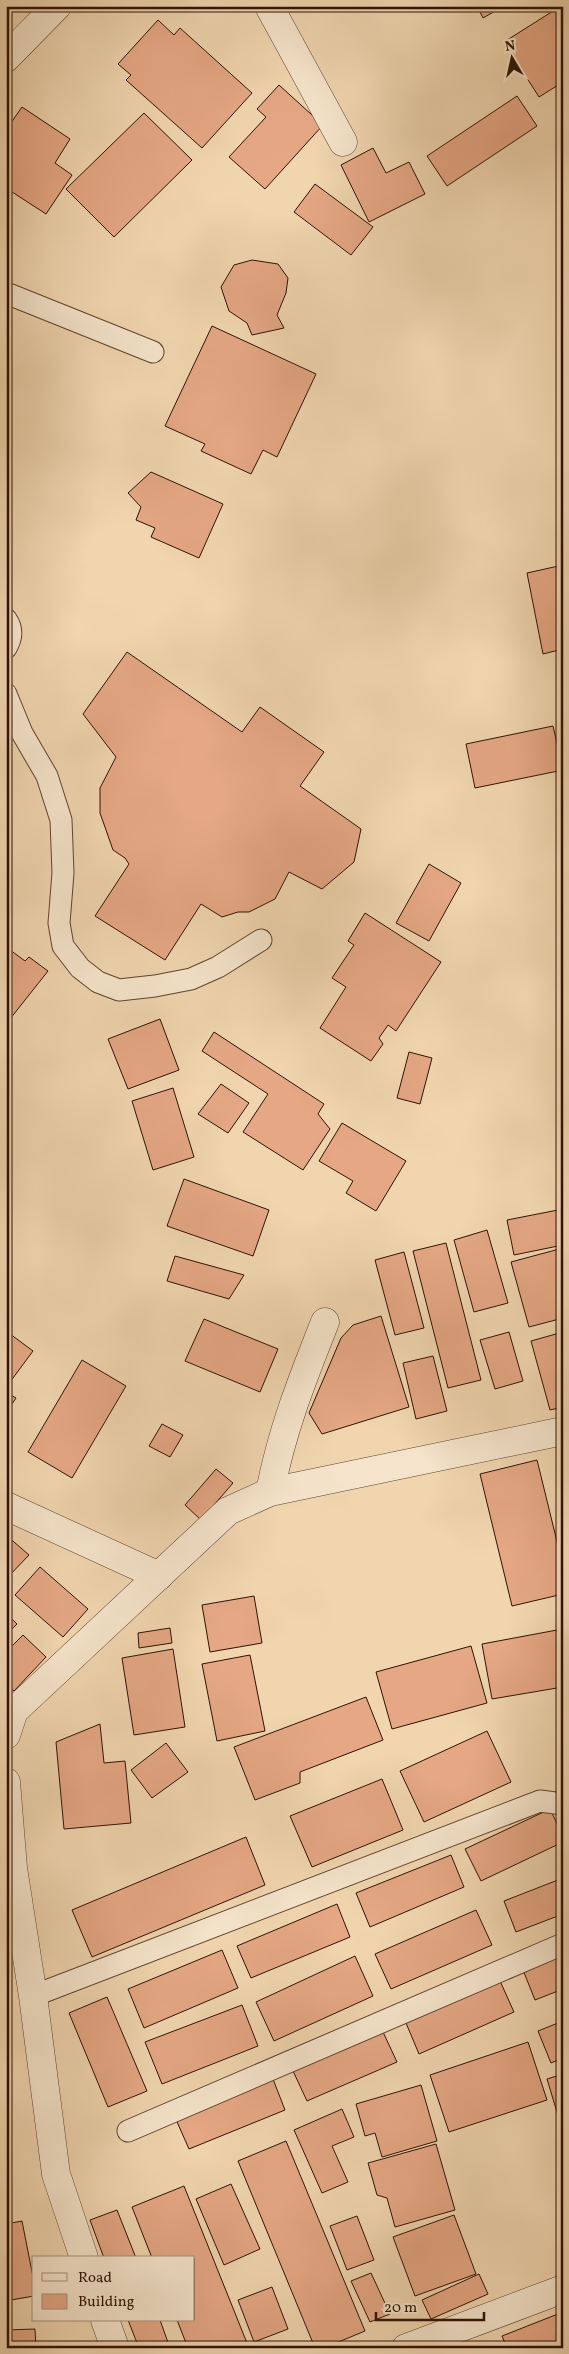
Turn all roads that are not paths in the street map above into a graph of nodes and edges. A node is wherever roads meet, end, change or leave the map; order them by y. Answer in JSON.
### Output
{"nodes":[{"id":1,"x":57,"y":6,"type":"edge"},
{"id":2,"x":269,"y":6,"type":"edge"},
{"id":3,"x":6,"y":58,"type":"edge"},
{"id":4,"x":343,"y":142,"type":"dead end"},
{"id":5,"x":6,"y":292,"type":"edge"},
{"id":6,"x":153,"y":352,"type":"dead end"},
{"id":7,"x":6,"y":619,"type":"edge"},
{"id":8,"x":6,"y":648,"type":"edge"},
{"id":9,"x":6,"y":694,"type":"edge"},
{"id":10,"x":262,"y":940,"type":"dead end"},
{"id":11,"x":325,"y":1322,"type":"dead end"},
{"id":12,"x":563,"y":1431,"type":"edge"},
{"id":13,"x":270,"y":1492,"type":"junction"},
{"id":14,"x":6,"y":1506,"type":"edge"},
{"id":15,"x":158,"y":1576,"type":"junction"},
{"id":16,"x":6,"y":1735,"type":"edge"},
{"id":17,"x":6,"y":1782,"type":"edge"},
{"id":18,"x":563,"y":1804,"type":"edge"},
{"id":19,"x":9,"y":1867,"type":"edge"},
{"id":20,"x":563,"y":1944,"type":"edge"},
{"id":21,"x":33,"y":1996,"type":"junction"},
{"id":22,"x":128,"y":2131,"type":"dead end"},
{"id":23,"x":83,"y":2256,"type":"edge"},
{"id":24,"x":563,"y":2289,"type":"edge"},
{"id":25,"x":106,"y":2322,"type":"edge"},
{"id":26,"x":114,"y":2348,"type":"edge"},
{"id":27,"x":406,"y":2348,"type":"edge"}],
"edges":[{"from":1,"to":3,"type":"street"},
{"from":2,"to":4,"type":"street"},
{"from":5,"to":6,"type":"lane"},
{"from":7,"to":8,"type":"lane"},
{"from":9,"to":10,"type":"lane"},
{"from":11,"to":13,"type":"street"},
{"from":12,"to":13,"type":"street"},
{"from":13,"to":15,"type":"street"},
{"from":14,"to":15,"type":"street"},
{"from":15,"to":16,"type":"street"},
{"from":17,"to":19,"type":"street"},
{"from":18,"to":21,"type":"lane"},
{"from":19,"to":21,"type":"street"},
{"from":20,"to":22,"type":"lane"},
{"from":21,"to":23,"type":"street"},
{"from":24,"to":27,"type":"street"},
{"from":25,"to":26,"type":"street"}]}
